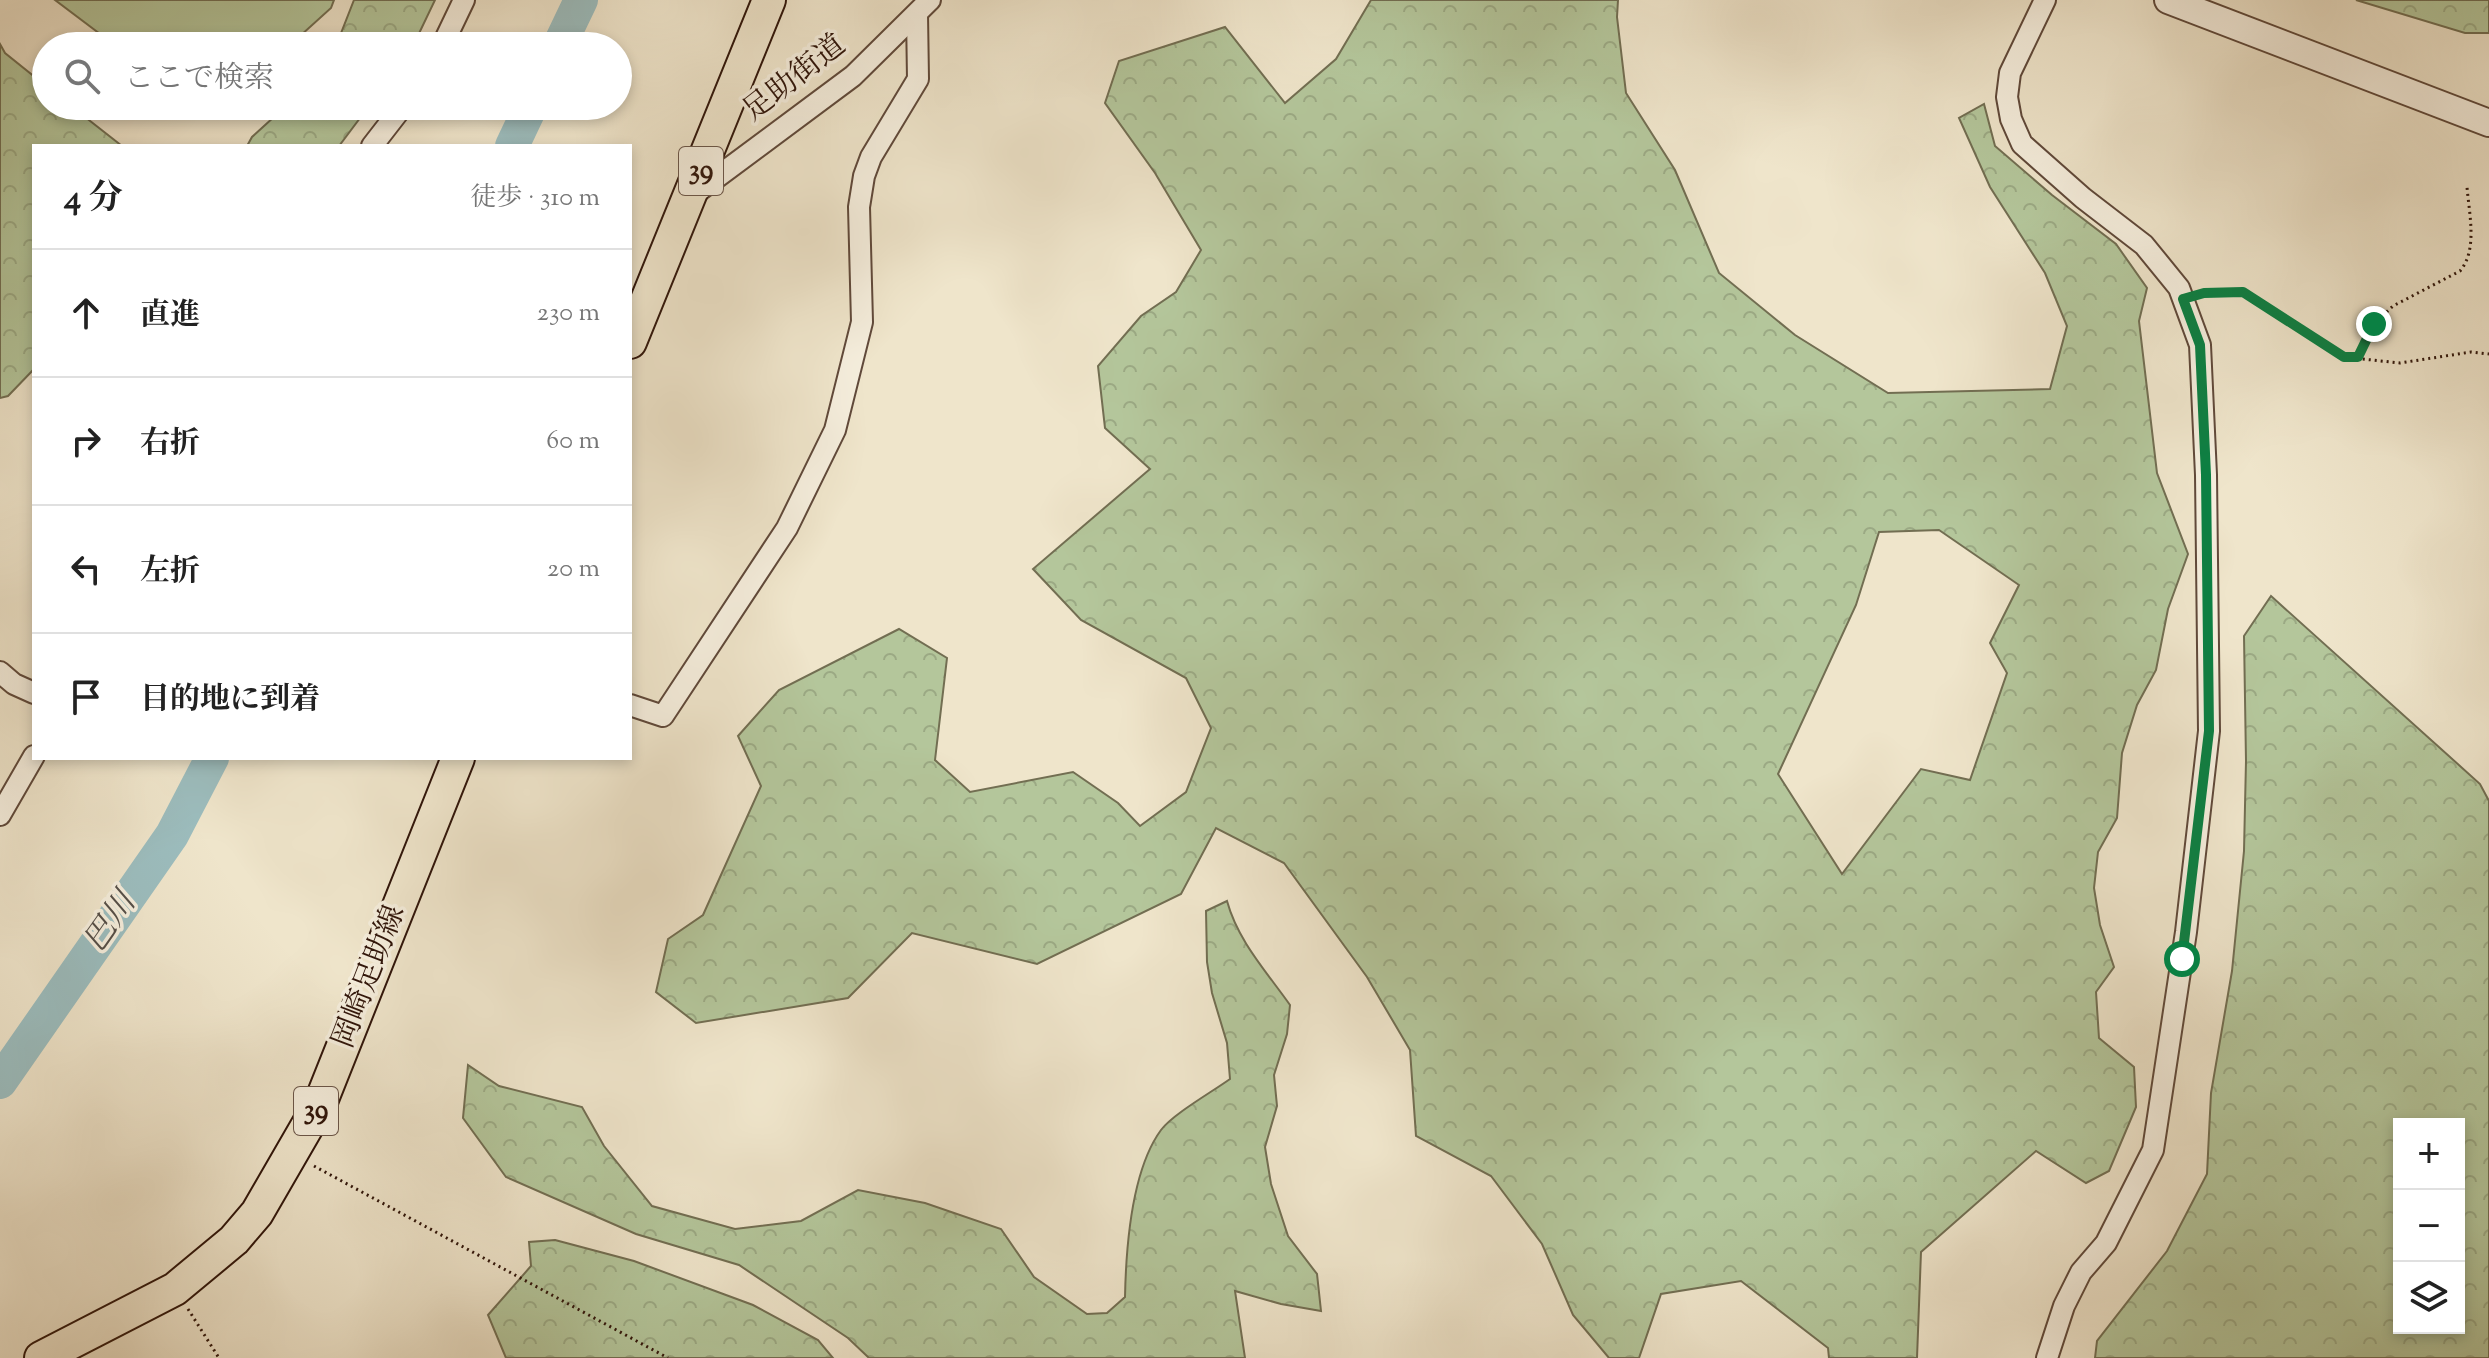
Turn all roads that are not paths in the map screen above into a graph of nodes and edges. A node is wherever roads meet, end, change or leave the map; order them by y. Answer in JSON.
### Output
{"nodes":[{"id":1,"x":464,"y":0,"type":"edge"},
{"id":2,"x":769,"y":0,"type":"edge"},
{"id":3,"x":2045,"y":0,"type":"edge"},
{"id":4,"x":2168,"y":0,"type":"edge"},
{"id":5,"x":924,"y":7,"type":"edge"},
{"id":6,"x":449,"y":32,"type":"edge"},
{"id":7,"x":392,"y":120,"type":"edge"},
{"id":8,"x":2489,"y":123,"type":"edge"},
{"id":9,"x":374,"y":144,"type":"edge"},
{"id":10,"x":690,"y":197,"type":"junction"},
{"id":11,"x":632,"y":337,"type":"edge"},
{"id":12,"x":0,"y":672,"type":"edge"},
{"id":13,"x":32,"y":692,"type":"edge"},
{"id":14,"x":632,"y":706,"type":"edge"},
{"id":15,"x":32,"y":759,"type":"edge"},
{"id":16,"x":457,"y":760,"type":"edge"},
{"id":17,"x":0,"y":815,"type":"edge"},
{"id":18,"x":41,"y":1358,"type":"edge"},
{"id":19,"x":2047,"y":1358,"type":"edge"}],
"edges":[{"from":1,"to":6,"type":"street"},
{"from":2,"to":10,"type":"main road","number":"39"},
{"from":3,"to":19,"type":"street"},
{"from":4,"to":8,"type":"street"},
{"from":5,"to":10,"type":"street","name":"足助街道"},
{"from":5,"to":14,"type":"street"},
{"from":7,"to":9,"type":"street"},
{"from":10,"to":11,"type":"main road","number":"39"},
{"from":12,"to":13,"type":"street"},
{"from":15,"to":17,"type":"street"},
{"from":16,"to":18,"type":"main road","name":"岡崎足助線","number":"39"}]}
